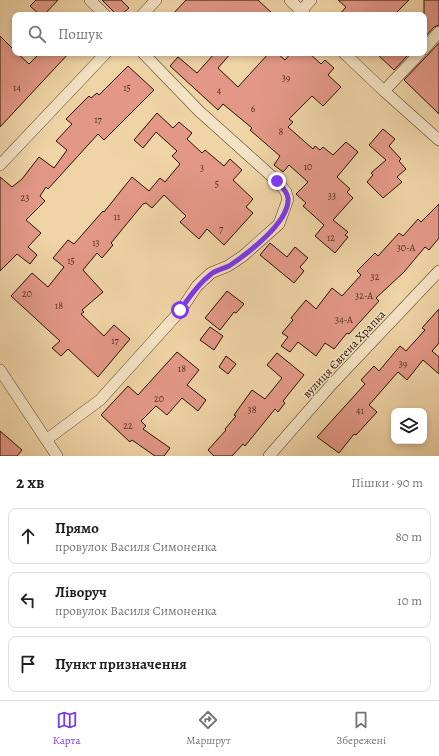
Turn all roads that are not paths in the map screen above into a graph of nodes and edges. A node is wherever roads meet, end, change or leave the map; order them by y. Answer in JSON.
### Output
{"nodes":[{"id":1,"x":90,"y":0,"type":"edge"},
{"id":2,"x":156,"y":0,"type":"edge"},
{"id":3,"x":290,"y":0,"type":"edge"},
{"id":4,"x":311,"y":0,"type":"edge"},
{"id":5,"x":102,"y":12,"type":"edge"},
{"id":6,"x":145,"y":12,"type":"edge"},
{"id":7,"x":302,"y":12,"type":"edge"},
{"id":8,"x":304,"y":12,"type":"edge"},
{"id":9,"x":439,"y":32,"type":"edge"},
{"id":10,"x":427,"y":45,"type":"edge"},
{"id":11,"x":103,"y":56,"type":"edge"},
{"id":12,"x":146,"y":56,"type":"edge"},
{"id":13,"x":347,"y":56,"type":"edge"},
{"id":14,"x":417,"y":56,"type":"edge"},
{"id":15,"x":384,"y":91,"type":"junction"},
{"id":16,"x":439,"y":140,"type":"edge"},
{"id":17,"x":0,"y":165,"type":"edge"},
{"id":18,"x":439,"y":271,"type":"edge"},
{"id":19,"x":0,"y":370,"type":"edge"},
{"id":20,"x":46,"y":440,"type":"junction"},
{"id":21,"x":56,"y":456,"type":"edge"},
{"id":22,"x":269,"y":456,"type":"edge"}],
"edges":[{"from":1,"to":5,"type":"street"},
{"from":2,"to":6,"type":"street"},
{"from":3,"to":7,"type":"street"},
{"from":4,"to":8,"type":"street"},
{"from":9,"to":10,"type":"street"},
{"from":11,"to":17,"type":"street"},
{"from":12,"to":20,"type":"street"},
{"from":13,"to":15,"type":"street"},
{"from":14,"to":15,"type":"street"},
{"from":15,"to":16,"type":"street"},
{"from":18,"to":22,"type":"street","name":"вулиця Євгена Храпка"},
{"from":19,"to":20,"type":"street"},
{"from":20,"to":21,"type":"street"}]}
